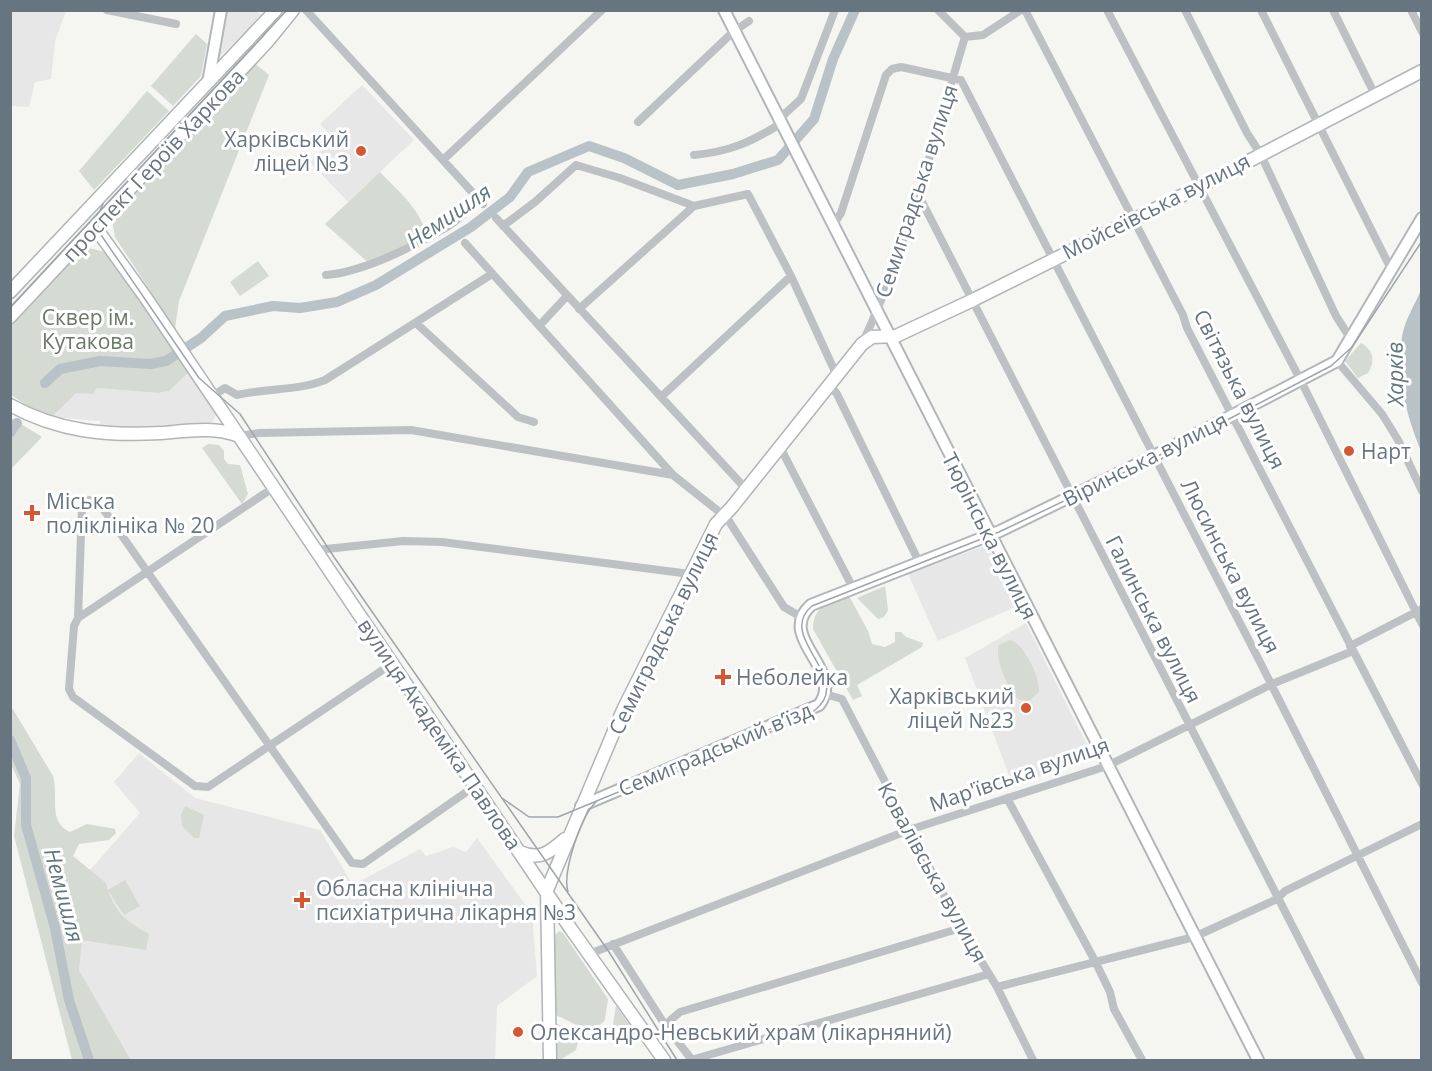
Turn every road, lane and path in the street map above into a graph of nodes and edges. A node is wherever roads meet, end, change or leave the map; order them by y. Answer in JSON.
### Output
{"nodes":[{"id":1,"x":106,"y":10,"type":"edge"},
{"id":2,"x":221,"y":10,"type":"edge"},
{"id":3,"x":293,"y":10,"type":"edge"},
{"id":4,"x":306,"y":10,"type":"edge"},
{"id":5,"x":724,"y":10,"type":"edge"},
{"id":6,"x":835,"y":10,"type":"edge"},
{"id":7,"x":938,"y":10,"type":"edge"},
{"id":8,"x":1023,"y":10,"type":"edge"},
{"id":9,"x":1107,"y":10,"type":"edge"},
{"id":10,"x":1185,"y":10,"type":"edge"},
{"id":11,"x":1261,"y":10,"type":"edge"},
{"id":12,"x":1333,"y":10,"type":"edge"},
{"id":13,"x":1411,"y":10,"type":"edge"},
{"id":14,"x":271,"y":12,"type":"edge"},
{"id":15,"x":596,"y":12,"type":"edge"},
{"id":16,"x":749,"y":21,"type":"dead end"},
{"id":17,"x":176,"y":24,"type":"dead end"},
{"id":18,"x":733,"y":32,"type":"junction"},
{"id":19,"x":1422,"y":32,"type":"edge"},
{"id":20,"x":275,"y":33,"type":"junction"},
{"id":21,"x":965,"y":37,"type":"junction"},
{"id":22,"x":1422,"y":71,"type":"edge"},
{"id":23,"x":953,"y":76,"type":"junction"},
{"id":24,"x":208,"y":83,"type":"junction"},
{"id":25,"x":1375,"y":95,"type":"junction"},
{"id":26,"x":199,"y":115,"type":"junction"},
{"id":27,"x":638,"y":122,"type":"dead end"},
{"id":28,"x":781,"y":124,"type":"junction"},
{"id":29,"x":1317,"y":124,"type":"junction"},
{"id":30,"x":1260,"y":153,"type":"junction"},
{"id":31,"x":694,"y":155,"type":"dead end"},
{"id":32,"x":443,"y":160,"type":"junction"},
{"id":33,"x":1200,"y":187,"type":"junction"},
{"id":34,"x":103,"y":192,"type":"junction"},
{"id":35,"x":918,"y":194,"type":"junction"},
{"id":36,"x":694,"y":206,"type":"junction"},
{"id":37,"x":496,"y":218,"type":"dead end"},
{"id":38,"x":1422,"y":218,"type":"edge"},
{"id":39,"x":1133,"y":220,"type":"junction"},
{"id":40,"x":834,"y":224,"type":"junction"},
{"id":41,"x":503,"y":226,"type":"junction"},
{"id":42,"x":95,"y":227,"type":"junction"},
{"id":43,"x":465,"y":243,"type":"dead end"},
{"id":44,"x":1053,"y":259,"type":"junction"},
{"id":45,"x":1391,"y":269,"type":"junction"},
{"id":46,"x":492,"y":274,"type":"junction"},
{"id":47,"x":326,"y":275,"type":"dead end"},
{"id":48,"x":791,"y":276,"type":"junction"},
{"id":49,"x":10,"y":292,"type":"edge"},
{"id":50,"x":567,"y":296,"type":"junction"},
{"id":51,"x":973,"y":300,"type":"junction"},
{"id":52,"x":579,"y":309,"type":"junction"},
{"id":53,"x":876,"y":313,"type":"junction"},
{"id":54,"x":10,"y":317,"type":"edge"},
{"id":55,"x":416,"y":323,"type":"junction"},
{"id":56,"x":539,"y":326,"type":"junction"},
{"id":57,"x":889,"y":336,"type":"junction"},
{"id":58,"x":1350,"y":338,"type":"junction"},
{"id":59,"x":862,"y":344,"type":"junction"},
{"id":60,"x":1337,"y":361,"type":"junction"},
{"id":61,"x":833,"y":380,"type":"junction"},
{"id":62,"x":1300,"y":380,"type":"junction"},
{"id":63,"x":212,"y":396,"type":"junction"},
{"id":64,"x":661,"y":397,"type":"junction"},
{"id":65,"x":10,"y":405,"type":"edge"},
{"id":66,"x":1233,"y":415,"type":"junction"},
{"id":67,"x":534,"y":422,"type":"dead end"},
{"id":68,"x":238,"y":436,"type":"junction"},
{"id":69,"x":780,"y":447,"type":"junction"},
{"id":70,"x":1154,"y":456,"type":"junction"},
{"id":71,"x":673,"y":475,"type":"junction"},
{"id":72,"x":273,"y":488,"type":"junction"},
{"id":73,"x":746,"y":489,"type":"junction"},
{"id":74,"x":1422,"y":491,"type":"edge"},
{"id":75,"x":1071,"y":496,"type":"junction"},
{"id":76,"x":723,"y":515,"type":"junction"},
{"id":77,"x":989,"y":535,"type":"junction"},
{"id":78,"x":316,"y":550,"type":"junction"},
{"id":79,"x":919,"y":562,"type":"junction"},
{"id":80,"x":149,"y":572,"type":"junction"},
{"id":81,"x":690,"y":574,"type":"junction"},
{"id":82,"x":853,"y":588,"type":"junction"},
{"id":83,"x":1419,"y":611,"type":"edge"},
{"id":84,"x":801,"y":617,"type":"junction"},
{"id":85,"x":78,"y":618,"type":"junction"},
{"id":86,"x":1422,"y":624,"type":"edge"},
{"id":87,"x":1351,"y":648,"type":"junction"},
{"id":88,"x":393,"y":663,"type":"junction"},
{"id":89,"x":1272,"y":684,"type":"junction"},
{"id":90,"x":825,"y":694,"type":"junction"},
{"id":91,"x":1188,"y":724,"type":"junction"},
{"id":92,"x":267,"y":745,"type":"junction"},
{"id":93,"x":1107,"y":766,"type":"junction"},
{"id":94,"x":1422,"y":784,"type":"edge"},
{"id":95,"x":475,"y":786,"type":"junction"},
{"id":96,"x":1007,"y":798,"type":"junction"},
{"id":97,"x":581,"y":806,"type":"junction"},
{"id":98,"x":1422,"y":824,"type":"edge"},
{"id":99,"x":909,"y":830,"type":"junction"},
{"id":100,"x":568,"y":836,"type":"junction"},
{"id":101,"x":520,"y":852,"type":"junction"},
{"id":102,"x":1356,"y":856,"type":"junction"},
{"id":103,"x":547,"y":890,"type":"junction"},
{"id":104,"x":1276,"y":899,"type":"junction"},
{"id":105,"x":571,"y":928,"type":"junction"},
{"id":106,"x":961,"y":928,"type":"junction"},
{"id":107,"x":1194,"y":937,"type":"junction"},
{"id":108,"x":548,"y":938,"type":"junction"},
{"id":109,"x":613,"y":944,"type":"junction"},
{"id":110,"x":589,"y":954,"type":"junction"},
{"id":111,"x":1095,"y":962,"type":"junction"},
{"id":112,"x":989,"y":974,"type":"junction"},
{"id":113,"x":1422,"y":983,"type":"edge"},
{"id":114,"x":997,"y":987,"type":"junction"},
{"id":115,"x":665,"y":1026,"type":"junction"},
{"id":116,"x":550,"y":1060,"type":"edge"},
{"id":117,"x":664,"y":1060,"type":"edge"},
{"id":118,"x":691,"y":1060,"type":"edge"},
{"id":119,"x":1033,"y":1060,"type":"edge"},
{"id":120,"x":1142,"y":1060,"type":"edge"},
{"id":121,"x":1258,"y":1060,"type":"edge"},
{"id":122,"x":1361,"y":1060,"type":"edge"}],
"edges":[{"from":1,"to":17,"type":"street"},
{"from":2,"to":24,"type":"main road"},
{"from":3,"to":20,"type":"main road","name":"проспект Героїв Харкова"},
{"from":4,"to":32,"type":"street"},
{"from":5,"to":18,"type":"main road","name":"Тюрінська вулиця"},
{"from":6,"to":28,"type":"street"},
{"from":7,"to":21,"type":"street"},
{"from":8,"to":21,"type":"street"},
{"from":8,"to":39,"type":"street","name":"Світязька вулиця"},
{"from":9,"to":33,"type":"street"},
{"from":10,"to":30,"type":"street"},
{"from":11,"to":29,"type":"street"},
{"from":12,"to":25,"type":"street"},
{"from":13,"to":19,"type":"street"},
{"from":14,"to":20,"type":"main road"},
{"from":14,"to":24,"type":"main road","name":"проспект Героїв Харкова"},
{"from":15,"to":32,"type":"street"},
{"from":16,"to":18,"type":"street"},
{"from":18,"to":27,"type":"street"},
{"from":18,"to":28,"type":"main road","name":"Тюрінська вулиця"},
{"from":20,"to":26,"type":"main road","name":"проспект Героїв Харкова"},
{"from":21,"to":23,"type":"street","name":"Семиградська вулиця"},
{"from":22,"to":25,"type":"main road","name":"Мойсеївська вулиця"},
{"from":23,"to":35,"type":"street","name":"Семиградська вулиця"},
{"from":23,"to":40,"type":"street"},
{"from":23,"to":44,"type":"street","name":"Люсинська вулиця"},
{"from":24,"to":26,"type":"main road"},
{"from":24,"to":34,"type":"main road","name":"проспект Героїв Харкова"},
{"from":25,"to":29,"type":"main road","name":"Мойсеївська вулиця"},
{"from":26,"to":42,"type":"main road","name":"проспект Героїв Харкова"},
{"from":28,"to":31,"type":"street"},
{"from":28,"to":40,"type":"main road","name":"Тюрінська вулиця"},
{"from":29,"to":30,"type":"main road","name":"Мойсеївська вулиця"},
{"from":29,"to":45,"type":"street"},
{"from":30,"to":33,"type":"main road","name":"Мойсеївська вулиця"},
{"from":30,"to":58,"type":"street"},
{"from":32,"to":47,"type":"street"},
{"from":33,"to":39,"type":"main road","name":"Мойсеївська вулиця"},
{"from":33,"to":62,"type":"street"},
{"from":34,"to":42,"type":"main road"},
{"from":34,"to":49,"type":"main road","name":"проспект Героїв Харкова"},
{"from":35,"to":51,"type":"street","name":"Галинська вулиця"},
{"from":35,"to":53,"type":"street","name":"Семиградська вулиця"},
{"from":36,"to":41,"type":"street"},
{"from":36,"to":48,"type":"street"},
{"from":36,"to":52,"type":"street"},
{"from":37,"to":41,"type":"street"},
{"from":38,"to":45,"type":"main road"},
{"from":39,"to":44,"type":"main road","name":"Мойсеївська вулиця"},
{"from":39,"to":66,"type":"street","name":"Світязька вулиця"},
{"from":40,"to":53,"type":"main road","name":"Тюрінська вулиця"},
{"from":41,"to":50,"type":"street"},
{"from":42,"to":54,"type":"main road","name":"проспект Героїв Харкова"},
{"from":42,"to":63,"type":"main road","name":"вулиця Академіка Павлова"},
{"from":43,"to":46,"type":"street"},
{"from":44,"to":51,"type":"main road","name":"Мойсеївська вулиця"},
{"from":44,"to":70,"type":"street","name":"Люсинська вулиця"},
{"from":45,"to":58,"type":"main road"},
{"from":46,"to":55,"type":"street"},
{"from":46,"to":56,"type":"street"},
{"from":48,"to":61,"type":"street"},
{"from":48,"to":64,"type":"street"},
{"from":50,"to":52,"type":"street"},
{"from":50,"to":56,"type":"street"},
{"from":51,"to":57,"type":"main road","name":"Мойсеївська вулиця"},
{"from":51,"to":75,"type":"street","name":"Галинська вулиця"},
{"from":52,"to":64,"type":"street"},
{"from":53,"to":57,"type":"main road","name":"Тюрінська вулиця"},
{"from":53,"to":59,"type":"street","name":"Семиградська вулиця"},
{"from":55,"to":63,"type":"street"},
{"from":55,"to":67,"type":"street"},
{"from":56,"to":71,"type":"street"},
{"from":57,"to":59,"type":"main road"},
{"from":57,"to":77,"type":"main road","name":"Тюрінська вулиця"},
{"from":58,"to":60,"type":"main road"},
{"from":59,"to":61,"type":"main road","name":"Семиградська вулиця"},
{"from":60,"to":62,"type":"main road","name":"Віринська вулиця"},
{"from":60,"to":74,"type":"street"},
{"from":61,"to":69,"type":"main road","name":"Семиградська вулиця"},
{"from":61,"to":79,"type":"street"},
{"from":62,"to":66,"type":"main road","name":"Віринська вулиця"},
{"from":62,"to":83,"type":"street"},
{"from":63,"to":68,"type":"main road","name":"вулиця Академіка Павлова"},
{"from":64,"to":73,"type":"street"},
{"from":65,"to":68,"type":"main road"},
{"from":66,"to":70,"type":"main road","name":"Віринська вулиця"},
{"from":66,"to":87,"type":"street","name":"Світязька вулиця"},
{"from":68,"to":71,"type":"street"},
{"from":68,"to":72,"type":"main road","name":"вулиця Академіка Павлова"},
{"from":69,"to":73,"type":"main road","name":"Семиградська вулиця"},
{"from":69,"to":82,"type":"street"},
{"from":70,"to":75,"type":"main road","name":"Віринська вулиця"},
{"from":70,"to":89,"type":"street","name":"Люсинська вулиця"},
{"from":71,"to":76,"type":"street"},
{"from":72,"to":78,"type":"main road","name":"вулиця Академіка Павлова"},
{"from":72,"to":80,"type":"street"},
{"from":73,"to":76,"type":"main road","name":"Семиградська вулиця"},
{"from":75,"to":77,"type":"main road","name":"Віринська вулиця"},
{"from":75,"to":91,"type":"street","name":"Галинська вулиця"},
{"from":76,"to":81,"type":"main road","name":"Семиградська вулиця"},
{"from":76,"to":84,"type":"street"},
{"from":77,"to":79,"type":"main road","name":"Віринська вулиця"},
{"from":77,"to":93,"type":"main road","name":"Тюрінська вулиця"},
{"from":78,"to":81,"type":"street"},
{"from":78,"to":88,"type":"main road","name":"вулиця Академіка Павлова"},
{"from":79,"to":82,"type":"main road","name":"Віринська вулиця"},
{"from":80,"to":85,"type":"street"},
{"from":80,"to":85,"type":"street"},
{"from":80,"to":92,"type":"street"},
{"from":81,"to":97,"type":"main road","name":"Семиградська вулиця"},
{"from":82,"to":84,"type":"main road","name":"Віринська вулиця"},
{"from":83,"to":86,"type":"street"},
{"from":83,"to":87,"type":"street","name":"Мар'ївська вулиця"},
{"from":84,"to":90,"type":"main road","name":"Семиградський в’їзд"},
{"from":85,"to":92,"type":"street"},
{"from":87,"to":89,"type":"street","name":"Мар'ївська вулиця"},
{"from":87,"to":94,"type":"street","name":"Світязька вулиця"},
{"from":88,"to":92,"type":"street"},
{"from":88,"to":95,"type":"main road","name":"вулиця Академіка Павлова"},
{"from":89,"to":91,"type":"street","name":"Мар'ївська вулиця"},
{"from":89,"to":102,"type":"street","name":"Люсинська вулиця"},
{"from":90,"to":97,"type":"main road","name":"Семиградський в’їзд"},
{"from":90,"to":99,"type":"street","name":"Ковалівська вулиця"},
{"from":91,"to":93,"type":"street","name":"Мар'ївська вулиця"},
{"from":91,"to":104,"type":"street","name":"Галинська вулиця"},
{"from":92,"to":95,"type":"street"},
{"from":93,"to":96,"type":"street","name":"Мар'ївська вулиця"},
{"from":93,"to":107,"type":"main road","name":"Тюрінська вулиця"},
{"from":95,"to":101,"type":"main road","name":"вулиця Академіка Павлова"},
{"from":96,"to":99,"type":"street","name":"Мар'ївська вулиця"},
{"from":96,"to":111,"type":"street"},
{"from":97,"to":100,"type":"main road","name":"Семиградська вулиця"},
{"from":98,"to":102,"type":"street"},
{"from":99,"to":106,"type":"street","name":"Ковалівська вулиця"},
{"from":99,"to":109,"type":"street","name":"Мар'ївська вулиця"},
{"from":100,"to":101,"type":"main road"},
{"from":100,"to":103,"type":"main road","name":"Семиградська вулиця"},
{"from":101,"to":103,"type":"main road","name":"вулиця Академіка Павлова"},
{"from":102,"to":104,"type":"street"},
{"from":102,"to":113,"type":"street","name":"Люсинська вулиця"},
{"from":103,"to":105,"type":"main road","name":"вулиця Академіка Павлова"},
{"from":103,"to":108,"type":"main road"},
{"from":104,"to":107,"type":"street"},
{"from":104,"to":122,"type":"street","name":"Галинська вулиця"},
{"from":105,"to":108,"type":"main road"},
{"from":105,"to":110,"type":"main road","name":"вулиця Академіка Павлова"},
{"from":106,"to":112,"type":"street","name":"Ковалівська вулиця"},
{"from":106,"to":115,"type":"street"},
{"from":107,"to":111,"type":"street"},
{"from":107,"to":121,"type":"main road","name":"Тюрінська вулиця"},
{"from":108,"to":116,"type":"main road"},
{"from":109,"to":110,"type":"street","name":"Мар'ївська вулиця"},
{"from":109,"to":115,"type":"street"},
{"from":110,"to":117,"type":"main road","name":"вулиця Академіка Павлова"},
{"from":111,"to":114,"type":"street"},
{"from":111,"to":120,"type":"street"},
{"from":112,"to":114,"type":"street","name":"Ковалівська вулиця"},
{"from":112,"to":118,"type":"street"},
{"from":114,"to":119,"type":"street","name":"Ковалівська вулиця"},
{"from":115,"to":118,"type":"street"}]}
